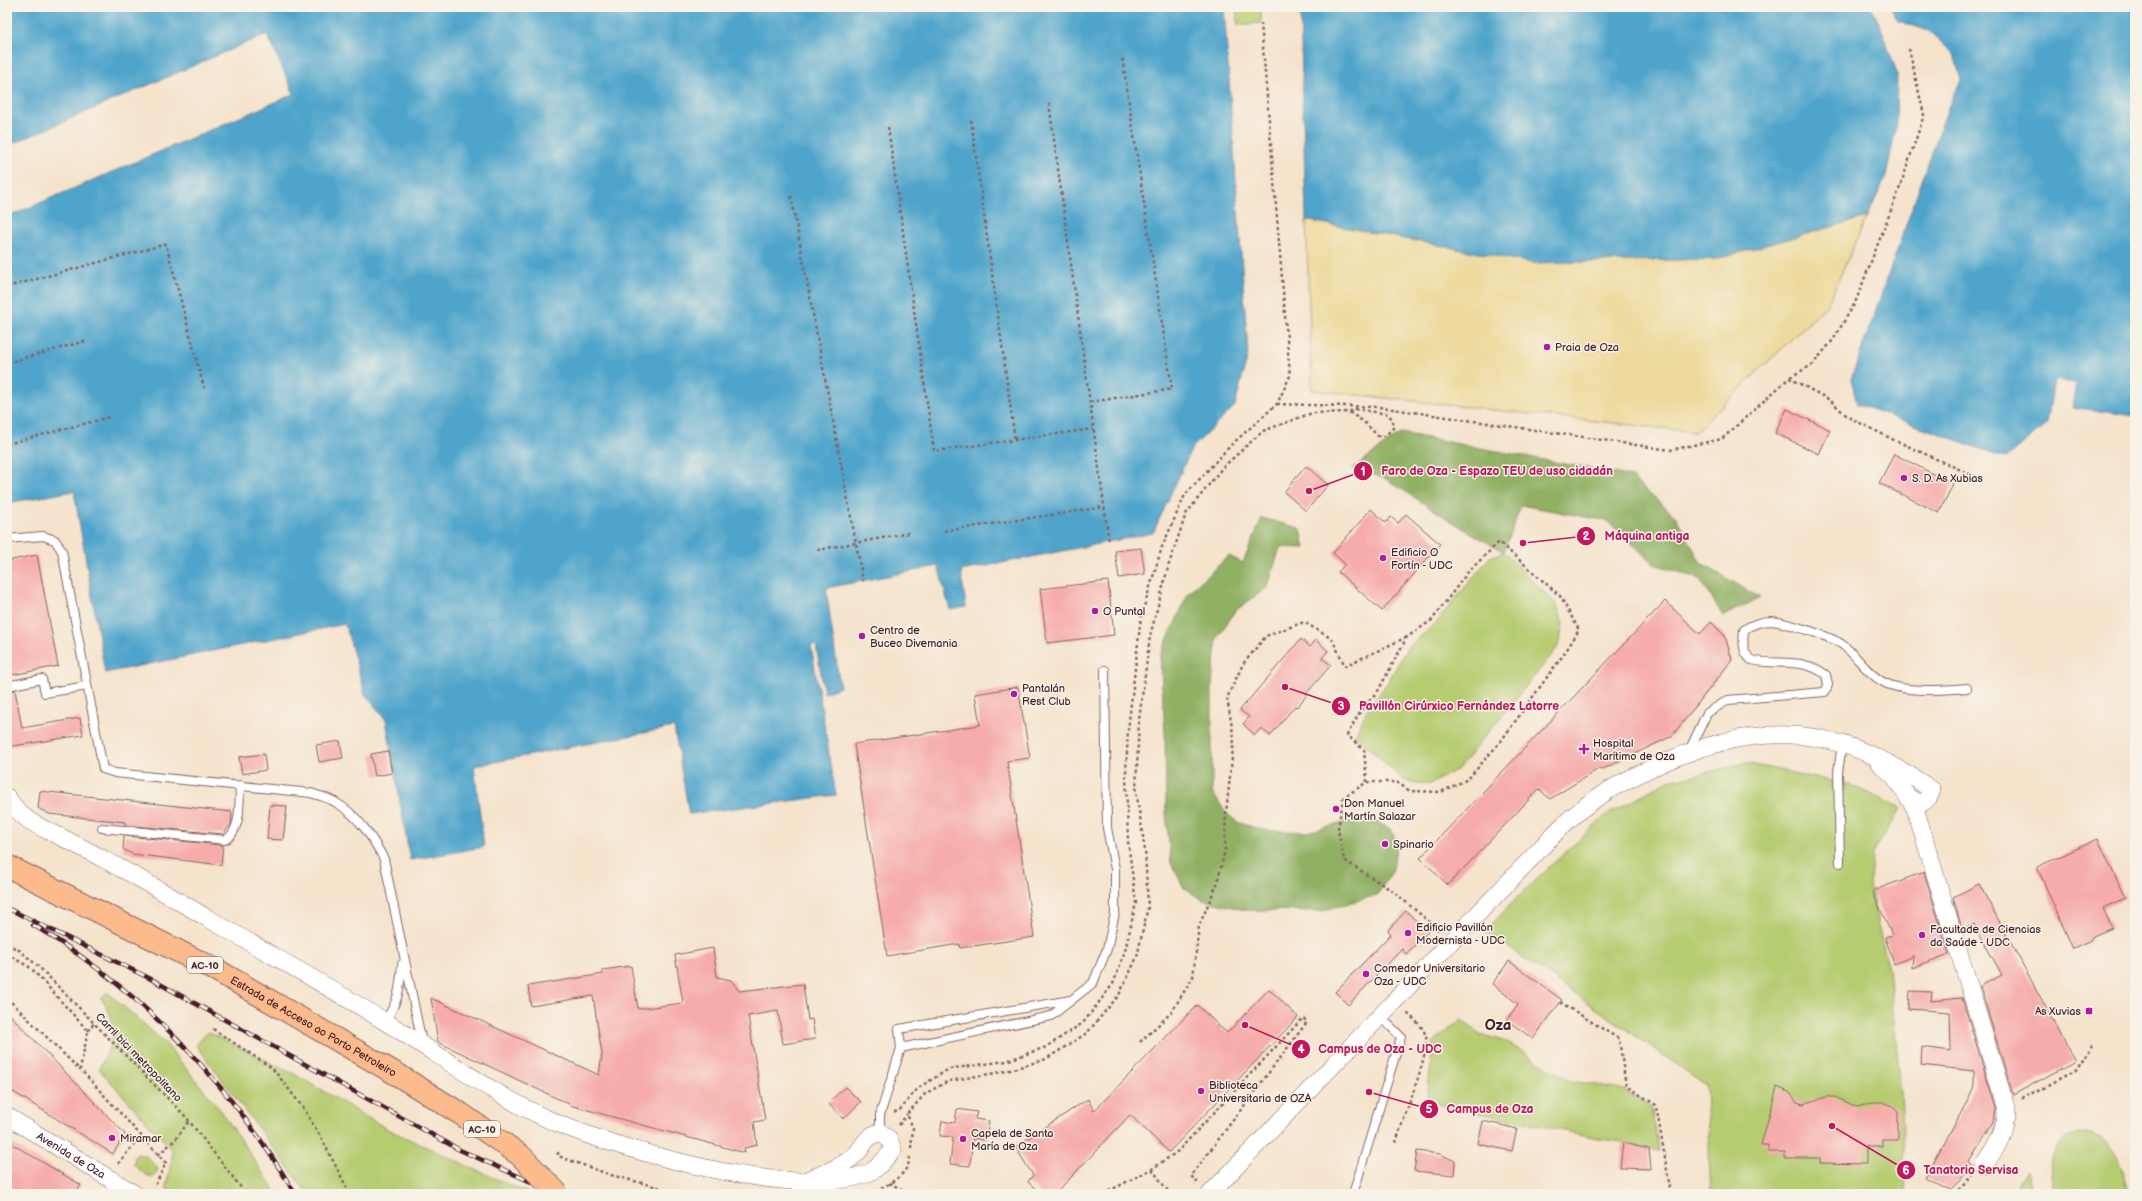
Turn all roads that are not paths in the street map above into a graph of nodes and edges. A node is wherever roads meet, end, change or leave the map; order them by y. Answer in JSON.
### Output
{"nodes":[{"id":1,"x":7,"y":539,"type":"edge"},
{"id":2,"x":1105,"y":670,"type":"dead end"},
{"id":3,"x":7,"y":686,"type":"edge"},
{"id":4,"x":87,"y":686,"type":"junction"},
{"id":5,"x":1966,"y":688,"type":"dead end"},
{"id":6,"x":1842,"y":744,"type":"junction"},
{"id":7,"x":1689,"y":751,"type":"junction"},
{"id":8,"x":1867,"y":752,"type":"junction"},
{"id":9,"x":240,"y":785,"type":"junction"},
{"id":10,"x":7,"y":797,"type":"edge"},
{"id":11,"x":1908,"y":797,"type":"junction"},
{"id":12,"x":102,"y":828,"type":"dead end"},
{"id":13,"x":1840,"y":863,"type":"dead end"},
{"id":14,"x":7,"y":866,"type":"edge"},
{"id":15,"x":402,"y":956,"type":"junction"},
{"id":16,"x":1074,"y":1000,"type":"junction"},
{"id":17,"x":1381,"y":1017,"type":"junction"},
{"id":18,"x":384,"y":1020,"type":"junction"},
{"id":19,"x":422,"y":1045,"type":"junction"},
{"id":20,"x":901,"y":1048,"type":"junction"},
{"id":21,"x":7,"y":1116,"type":"edge"},
{"id":22,"x":880,"y":1132,"type":"junction"},
{"id":23,"x":1984,"y":1166,"type":"road end"},
{"id":24,"x":799,"y":1183,"type":"junction"},
{"id":25,"x":1206,"y":1190,"type":"edge"},
{"id":26,"x":135,"y":1194,"type":"edge"},
{"id":27,"x":558,"y":1194,"type":"edge"},
{"id":28,"x":1353,"y":1194,"type":"edge"}],
"edges":[{"from":1,"to":4,"type":"lane"},
{"from":2,"to":16,"type":"lane"},
{"from":3,"to":4,"type":"lane"},
{"from":4,"to":9,"type":"lane"},
{"from":5,"to":7,"type":"lane"},
{"from":6,"to":7,"type":"street"},
{"from":6,"to":8,"type":"street"},
{"from":6,"to":13,"type":"lane"},
{"from":7,"to":17,"type":"street"},
{"from":8,"to":11,"type":"street"},
{"from":8,"to":11,"type":"street"},
{"from":9,"to":12,"type":"lane"},
{"from":9,"to":15,"type":"lane"},
{"from":10,"to":18,"type":"street"},
{"from":11,"to":23,"type":"street"},
{"from":14,"to":27,"type":"main road","name":"Estrada de Acceso ao Porto Petroleiro","number":"AC-10","bridge":true},
{"from":15,"to":18,"type":"lane"},
{"from":15,"to":19,"type":"lane"},
{"from":16,"to":20,"type":"lane"},
{"from":16,"to":20,"type":"lane"},
{"from":17,"to":25,"type":"street"},
{"from":17,"to":28,"type":"lane"},
{"from":18,"to":19,"type":"street"},
{"from":19,"to":24,"type":"street"},
{"from":20,"to":22,"type":"lane"},
{"from":21,"to":26,"type":"street","name":"Avenida de Oza"},
{"from":22,"to":24,"type":"street"},
{"from":22,"to":24,"type":"street"}]}
